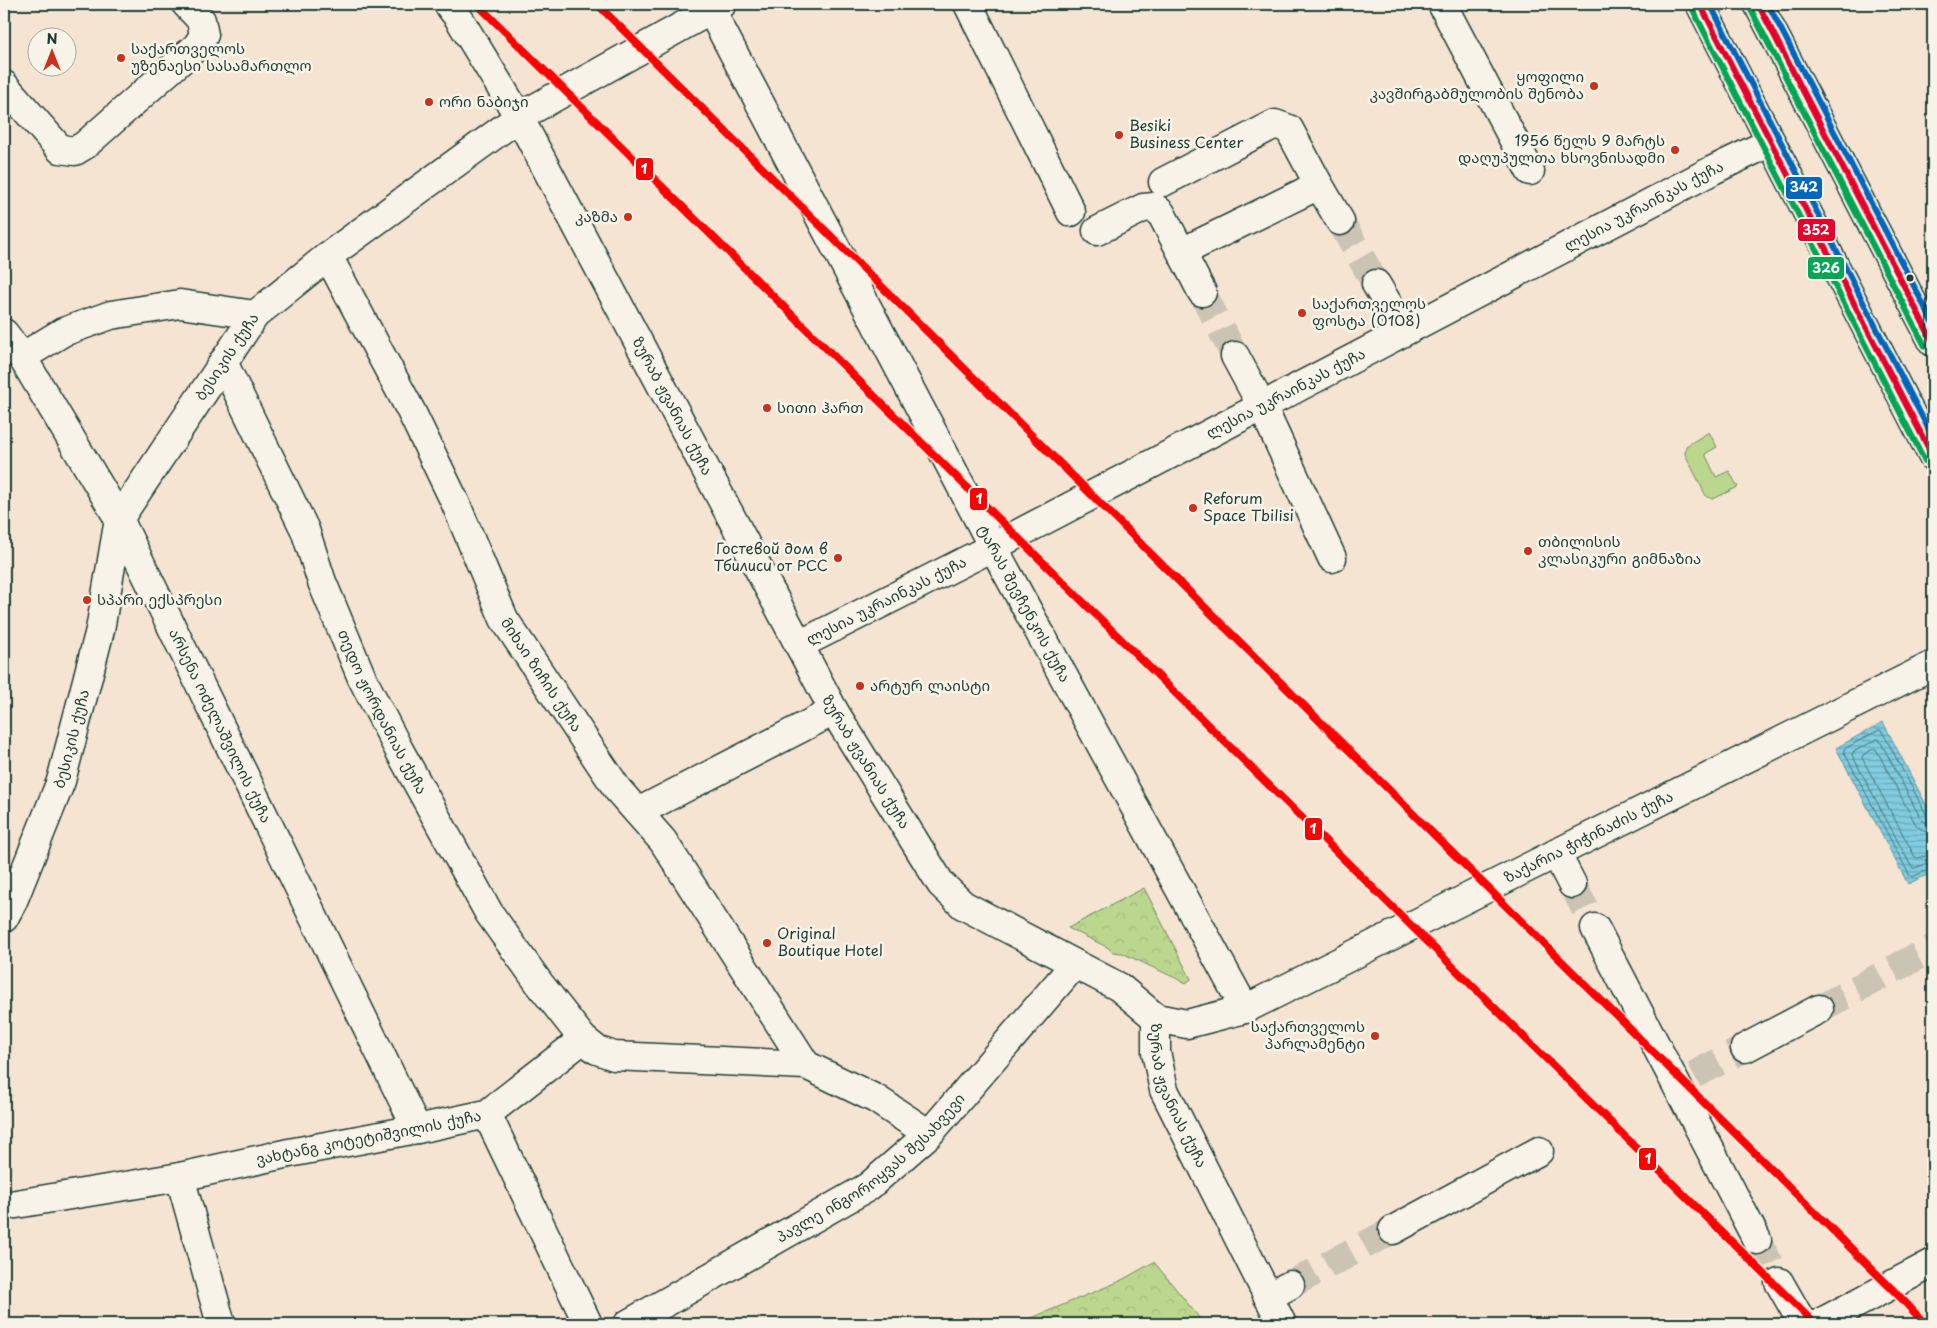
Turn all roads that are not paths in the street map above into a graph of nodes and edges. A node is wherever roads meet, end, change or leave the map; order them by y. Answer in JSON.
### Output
{"nodes":[{"id":1,"x":186,"y":4,"type":"edge"},
{"id":2,"x":448,"y":4,"type":"edge"},
{"id":3,"x":968,"y":4,"type":"edge"},
{"id":4,"x":1442,"y":4,"type":"edge"},
{"id":5,"x":1700,"y":4,"type":"edge"},
{"id":6,"x":1758,"y":4,"type":"edge"},
{"id":7,"x":717,"y":7,"type":"edge"},
{"id":8,"x":4,"y":85,"type":"edge"},
{"id":9,"x":519,"y":117,"type":"junction"},
{"id":10,"x":1771,"y":142,"type":"junction"},
{"id":11,"x":1530,"y":171,"type":"dead end"},
{"id":12,"x":1164,"y":182,"type":"dead end"},
{"id":13,"x":1319,"y":185,"type":"junction"},
{"id":14,"x":1071,"y":212,"type":"dead end"},
{"id":15,"x":1340,"y":221,"type":"tunnel mouth"},
{"id":16,"x":1097,"y":231,"type":"dead end"},
{"id":17,"x":1196,"y":245,"type":"dead end"},
{"id":18,"x":328,"y":256,"type":"junction"},
{"id":19,"x":1376,"y":284,"type":"tunnel mouth"},
{"id":20,"x":1202,"y":292,"type":"tunnel mouth"},
{"id":21,"x":255,"y":315,"type":"junction"},
{"id":22,"x":1404,"y":331,"type":"junction"},
{"id":23,"x":4,"y":333,"type":"edge"},
{"id":24,"x":1933,"y":342,"type":"edge"},
{"id":25,"x":1235,"y":356,"type":"tunnel mouth"},
{"id":26,"x":22,"y":357,"type":"junction"},
{"id":27,"x":224,"y":362,"type":"junction"},
{"id":28,"x":1262,"y":406,"type":"junction"},
{"id":29,"x":1933,"y":457,"type":"edge"},
{"id":30,"x":119,"y":519,"type":"junction"},
{"id":31,"x":993,"y":547,"type":"junction"},
{"id":32,"x":1332,"y":558,"type":"dead end"},
{"id":33,"x":798,"y":646,"type":"junction"},
{"id":34,"x":1933,"y":665,"type":"edge"},
{"id":35,"x":834,"y":711,"type":"junction"},
{"id":36,"x":638,"y":812,"type":"junction"},
{"id":37,"x":1556,"y":853,"type":"junction"},
{"id":38,"x":1572,"y":884,"type":"tunnel mouth"},
{"id":39,"x":4,"y":918,"type":"edge"},
{"id":40,"x":1595,"y":928,"type":"tunnel mouth"},
{"id":41,"x":1074,"y":965,"type":"junction"},
{"id":42,"x":1245,"y":1009,"type":"junction"},
{"id":43,"x":1819,"y":1009,"type":"tunnel mouth"},
{"id":44,"x":1156,"y":1018,"type":"junction"},
{"id":45,"x":583,"y":1039,"type":"junction"},
{"id":46,"x":1745,"y":1048,"type":"tunnel mouth"},
{"id":47,"x":806,"y":1065,"type":"junction"},
{"id":48,"x":487,"y":1114,"type":"junction"},
{"id":49,"x":417,"y":1129,"type":"junction"},
{"id":50,"x":929,"y":1134,"type":"junction"},
{"id":51,"x":1539,"y":1151,"type":"dead end"},
{"id":52,"x":180,"y":1177,"type":"junction"},
{"id":53,"x":4,"y":1206,"type":"edge"},
{"id":54,"x":1393,"y":1230,"type":"tunnel mouth"},
{"id":55,"x":1757,"y":1240,"type":"tunnel mouth"},
{"id":56,"x":1933,"y":1263,"type":"edge"},
{"id":57,"x":1779,"y":1282,"type":"tunnel mouth"},
{"id":58,"x":221,"y":1324,"type":"edge"},
{"id":59,"x":588,"y":1324,"type":"edge"},
{"id":60,"x":628,"y":1324,"type":"edge"},
{"id":61,"x":1282,"y":1324,"type":"edge"},
{"id":62,"x":1803,"y":1324,"type":"edge"},
{"id":63,"x":1818,"y":1324,"type":"edge"}],
"edges":[{"from":1,"to":8,"type":"street"},
{"from":2,"to":9,"type":"street","name":"ზურაბ ჟვანიას ქუჩა"},
{"from":3,"to":14,"type":"street"},
{"from":4,"to":11,"type":"street"},
{"from":5,"to":10,"type":"street"},
{"from":6,"to":24,"type":"street"},
{"from":7,"to":9,"type":"street","name":"ბესიკის ქუჩა"},
{"from":7,"to":31,"type":"street","name":"ტარას შევჩენკოს ქუჩა"},
{"from":9,"to":18,"type":"street","name":"ბესიკის ქუჩა"},
{"from":9,"to":33,"type":"street","name":"ზურაბ ჟვანიას ქუჩა"},
{"from":10,"to":22,"type":"street","name":"ლესია უკრაინკას ქუჩა"},
{"from":10,"to":29,"type":"street"},
{"from":12,"to":13,"type":"street"},
{"from":13,"to":15,"type":"street"},
{"from":13,"to":17,"type":"street"},
{"from":16,"to":20,"type":"street"},
{"from":18,"to":21,"type":"street","name":"ბესიკის ქუჩა"},
{"from":18,"to":36,"type":"street","name":"მიხაი ზიჩის ქუჩა"},
{"from":19,"to":22,"type":"street"},
{"from":21,"to":26,"type":"street"},
{"from":21,"to":27,"type":"street","name":"ბესიკის ქუჩა"},
{"from":22,"to":28,"type":"street","name":"ლესია უკრაინკას ქუჩა"},
{"from":23,"to":26,"type":"street","name":"არსენა ოძელაშვილის ქუჩა"},
{"from":25,"to":28,"type":"street"},
{"from":26,"to":30,"type":"street","name":"არსენა ოძელაშვილის ქუჩა"},
{"from":27,"to":30,"type":"street","name":"ბესიკის ქუჩა"},
{"from":27,"to":45,"type":"street","name":"თედო ჟორდანიას ქუჩა"},
{"from":28,"to":31,"type":"street","name":"ლესია უკრაინკას ქუჩა"},
{"from":28,"to":32,"type":"street"},
{"from":30,"to":39,"type":"street","name":"ბესიკის ქუჩა"},
{"from":30,"to":49,"type":"street","name":"არსენა ოძელაშვილის ქუჩა"},
{"from":31,"to":33,"type":"street","name":"ლესია უკრაინკას ქუჩა"},
{"from":31,"to":42,"type":"street","name":"ტარას შევჩენკოს ქუჩა"},
{"from":33,"to":35,"type":"street","name":"ზურაბ ჟვანიას ქუჩა"},
{"from":34,"to":37,"type":"street","name":"ზაქარია ჭიჭინაძის ქუჩა"},
{"from":35,"to":36,"type":"street"},
{"from":35,"to":41,"type":"street","name":"ზურაბ ჟვანიას ქუჩა"},
{"from":36,"to":47,"type":"street","name":"მიხაი ზიჩის ქუჩა"},
{"from":37,"to":38,"type":"street"},
{"from":37,"to":42,"type":"street","name":"ზაქარია ჭიჭინაძის ქუჩა"},
{"from":40,"to":55,"type":"street"},
{"from":41,"to":44,"type":"street","name":"ზურაბ ჟვანიას ქუჩა"},
{"from":41,"to":50,"type":"street","name":"პავლე ინგოროყვას შესახვევი"},
{"from":42,"to":44,"type":"street","name":"ზაქარია ჭიჭინაძის ქუჩა"},
{"from":43,"to":46,"type":"street"},
{"from":44,"to":61,"type":"street","name":"ზურაბ ჟვანიას ქუჩა"},
{"from":45,"to":47,"type":"street"},
{"from":45,"to":48,"type":"street","name":"ვახტანგ კოტეტიშვილის ქუჩა"},
{"from":47,"to":50,"type":"street"},
{"from":48,"to":49,"type":"street","name":"ვახტანგ კოტეტიშვილის ქუჩა"},
{"from":48,"to":59,"type":"street"},
{"from":49,"to":52,"type":"street","name":"ვახტანგ კოტეტიშვილის ქუჩა"},
{"from":50,"to":60,"type":"street","name":"პავლე ინგოროყვას შესახვევი"},
{"from":51,"to":54,"type":"street"},
{"from":52,"to":53,"type":"street","name":"ვახტანგ კოტეტიშვილის ქუჩა"},
{"from":52,"to":58,"type":"street"},
{"from":56,"to":63,"type":"street"},
{"from":57,"to":62,"type":"street"}]}
